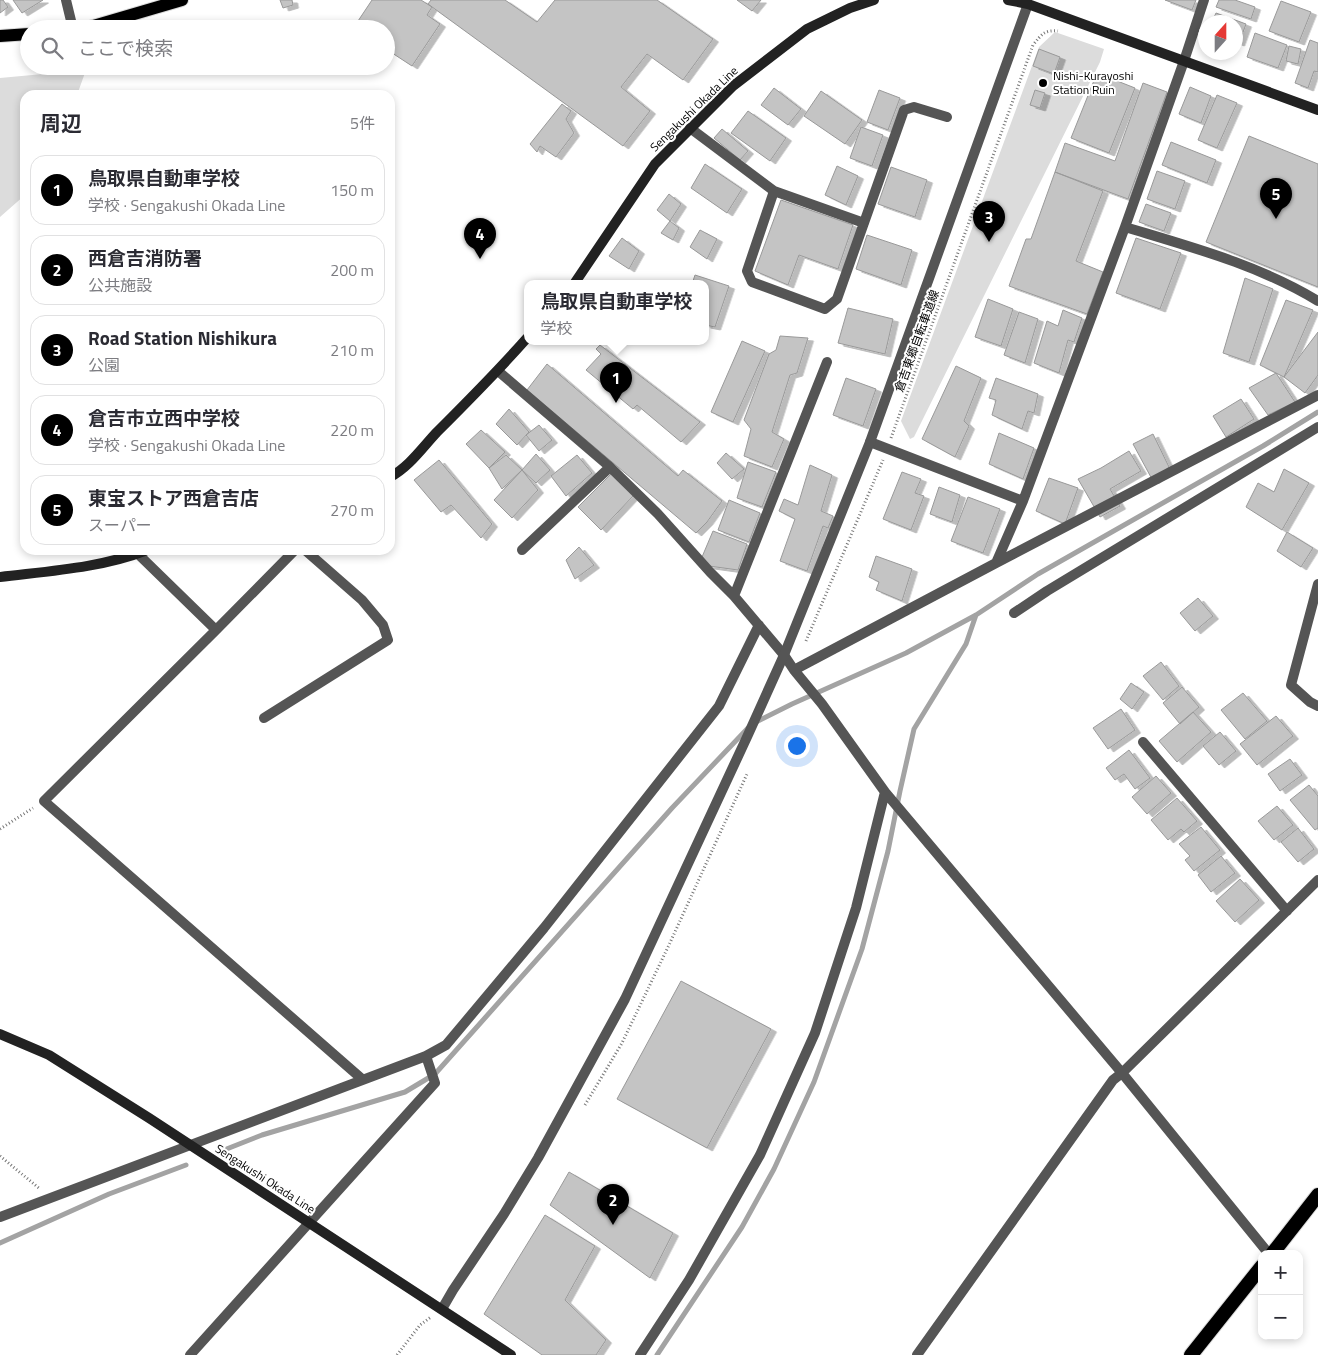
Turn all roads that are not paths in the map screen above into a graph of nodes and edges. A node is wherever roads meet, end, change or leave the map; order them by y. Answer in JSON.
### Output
{"nodes":[{"id":1,"x":66,"y":0,"type":"edge"},
{"id":2,"x":182,"y":0,"type":"edge"},
{"id":3,"x":874,"y":0,"type":"edge"},
{"id":4,"x":1008,"y":0,"type":"edge"},
{"id":5,"x":1204,"y":0,"type":"edge"},
{"id":6,"x":1029,"y":2,"type":"edge"},
{"id":7,"x":71,"y":20,"type":"edge"},
{"id":8,"x":114,"y":20,"type":"edge"},
{"id":9,"x":20,"y":35,"type":"edge"},
{"id":10,"x":0,"y":36,"type":"edge"},
{"id":11,"x":1184,"y":61,"type":"junction"},
{"id":12,"x":1318,"y":110,"type":"edge"},
{"id":13,"x":948,"y":117,"type":"dead end"},
{"id":14,"x":690,"y":128,"type":"junction"},
{"id":15,"x":774,"y":191,"type":"junction"},
{"id":16,"x":864,"y":222,"type":"junction"},
{"id":17,"x":1125,"y":227,"type":"junction"},
{"id":18,"x":577,"y":280,"type":"edge"},
{"id":19,"x":1318,"y":301,"type":"edge"},
{"id":20,"x":524,"y":341,"type":"edge"},
{"id":21,"x":827,"y":362,"type":"dead end"},
{"id":22,"x":498,"y":370,"type":"junction"},
{"id":23,"x":1318,"y":395,"type":"edge"},
{"id":24,"x":1318,"y":427,"type":"edge"},
{"id":25,"x":870,"y":442,"type":"junction"},
{"id":26,"x":610,"y":467,"type":"junction"},
{"id":27,"x":395,"y":474,"type":"edge"},
{"id":28,"x":1023,"y":501,"type":"junction"},
{"id":29,"x":522,"y":550,"type":"dead end"},
{"id":30,"x":132,"y":555,"type":"edge"},
{"id":31,"x":146,"y":555,"type":"edge"},
{"id":32,"x":289,"y":555,"type":"edge"},
{"id":33,"x":311,"y":555,"type":"edge"},
{"id":34,"x":996,"y":563,"type":"junction"},
{"id":35,"x":0,"y":577,"type":"edge"},
{"id":36,"x":1318,"y":584,"type":"edge"},
{"id":37,"x":734,"y":596,"type":"junction"},
{"id":38,"x":1014,"y":613,"type":"dead end"},
{"id":39,"x":759,"y":625,"type":"junction"},
{"id":40,"x":216,"y":630,"type":"junction"},
{"id":41,"x":784,"y":655,"type":"junction"},
{"id":42,"x":794,"y":670,"type":"junction"},
{"id":43,"x":1318,"y":706,"type":"edge"},
{"id":44,"x":264,"y":718,"type":"dead end"},
{"id":45,"x":1143,"y":742,"type":"dead end"},
{"id":46,"x":889,"y":796,"type":"junction"},
{"id":47,"x":1318,"y":880,"type":"edge"},
{"id":48,"x":1287,"y":911,"type":"junction"},
{"id":49,"x":0,"y":1034,"type":"edge"},
{"id":50,"x":426,"y":1056,"type":"junction"},
{"id":51,"x":1122,"y":1073,"type":"junction"},
{"id":52,"x":362,"y":1079,"type":"junction"},
{"id":53,"x":190,"y":1145,"type":"junction"},
{"id":54,"x":1318,"y":1195,"type":"edge"},
{"id":55,"x":0,"y":1217,"type":"edge"},
{"id":56,"x":309,"y":1222,"type":"junction"},
{"id":57,"x":1268,"y":1250,"type":"edge"},
{"id":58,"x":1274,"y":1250,"type":"edge"},
{"id":59,"x":1258,"y":1271,"type":"edge"},
{"id":60,"x":442,"y":1309,"type":"junction"},
{"id":61,"x":190,"y":1355,"type":"edge"},
{"id":62,"x":511,"y":1355,"type":"edge"},
{"id":63,"x":640,"y":1355,"type":"edge"},
{"id":64,"x":918,"y":1355,"type":"edge"},
{"id":65,"x":1191,"y":1355,"type":"edge"}],
"edges":[{"from":1,"to":7,"type":"street"},
{"from":2,"to":8,"type":"main road"},
{"from":3,"to":14,"type":"main road","name":"Sengakushi Okada Line"},
{"from":4,"to":6,"type":"main road"},
{"from":5,"to":11,"type":"street"},
{"from":6,"to":11,"type":"main road"},
{"from":6,"to":25,"type":"street"},
{"from":9,"to":10,"type":"main road"},
{"from":11,"to":12,"type":"main road"},
{"from":11,"to":17,"type":"street"},
{"from":13,"to":16,"type":"street"},
{"from":14,"to":15,"type":"street"},
{"from":14,"to":18,"type":"main road","name":"Sengakushi Okada Line"},
{"from":15,"to":16,"type":"street"},
{"from":15,"to":16,"type":"street"},
{"from":17,"to":19,"type":"street"},
{"from":17,"to":28,"type":"street"},
{"from":20,"to":22,"type":"main road"},
{"from":21,"to":37,"type":"street"},
{"from":22,"to":26,"type":"street"},
{"from":22,"to":27,"type":"main road"},
{"from":23,"to":34,"type":"street"},
{"from":24,"to":38,"type":"street"},
{"from":25,"to":28,"type":"street"},
{"from":25,"to":41,"type":"street"},
{"from":26,"to":29,"type":"street"},
{"from":26,"to":37,"type":"street"},
{"from":28,"to":34,"type":"street"},
{"from":30,"to":35,"type":"main road"},
{"from":31,"to":40,"type":"street"},
{"from":32,"to":40,"type":"street"},
{"from":33,"to":44,"type":"street"},
{"from":34,"to":42,"type":"street"},
{"from":36,"to":43,"type":"street"},
{"from":37,"to":39,"type":"street"},
{"from":39,"to":41,"type":"street"},
{"from":39,"to":50,"type":"street"},
{"from":40,"to":52,"type":"street"},
{"from":41,"to":42,"type":"street"},
{"from":41,"to":60,"type":"street"},
{"from":42,"to":46,"type":"street"},
{"from":45,"to":48,"type":"street"},
{"from":46,"to":51,"type":"street"},
{"from":46,"to":63,"type":"street"},
{"from":47,"to":48,"type":"street"},
{"from":48,"to":51,"type":"street"},
{"from":49,"to":53,"type":"main road","name":"Sengakushi Okada Line"},
{"from":50,"to":52,"type":"street"},
{"from":50,"to":56,"type":"street"},
{"from":51,"to":57,"type":"street"},
{"from":51,"to":64,"type":"street"},
{"from":52,"to":53,"type":"street"},
{"from":53,"to":55,"type":"street"},
{"from":53,"to":56,"type":"main road","name":"Sengakushi Okada Line"},
{"from":54,"to":58,"type":"highway"},
{"from":56,"to":60,"type":"main road","name":"Sengakushi Okada Line"},
{"from":56,"to":61,"type":"street"},
{"from":59,"to":65,"type":"highway"},
{"from":60,"to":62,"type":"main road","name":"Sengakushi Okada Line"}]}
